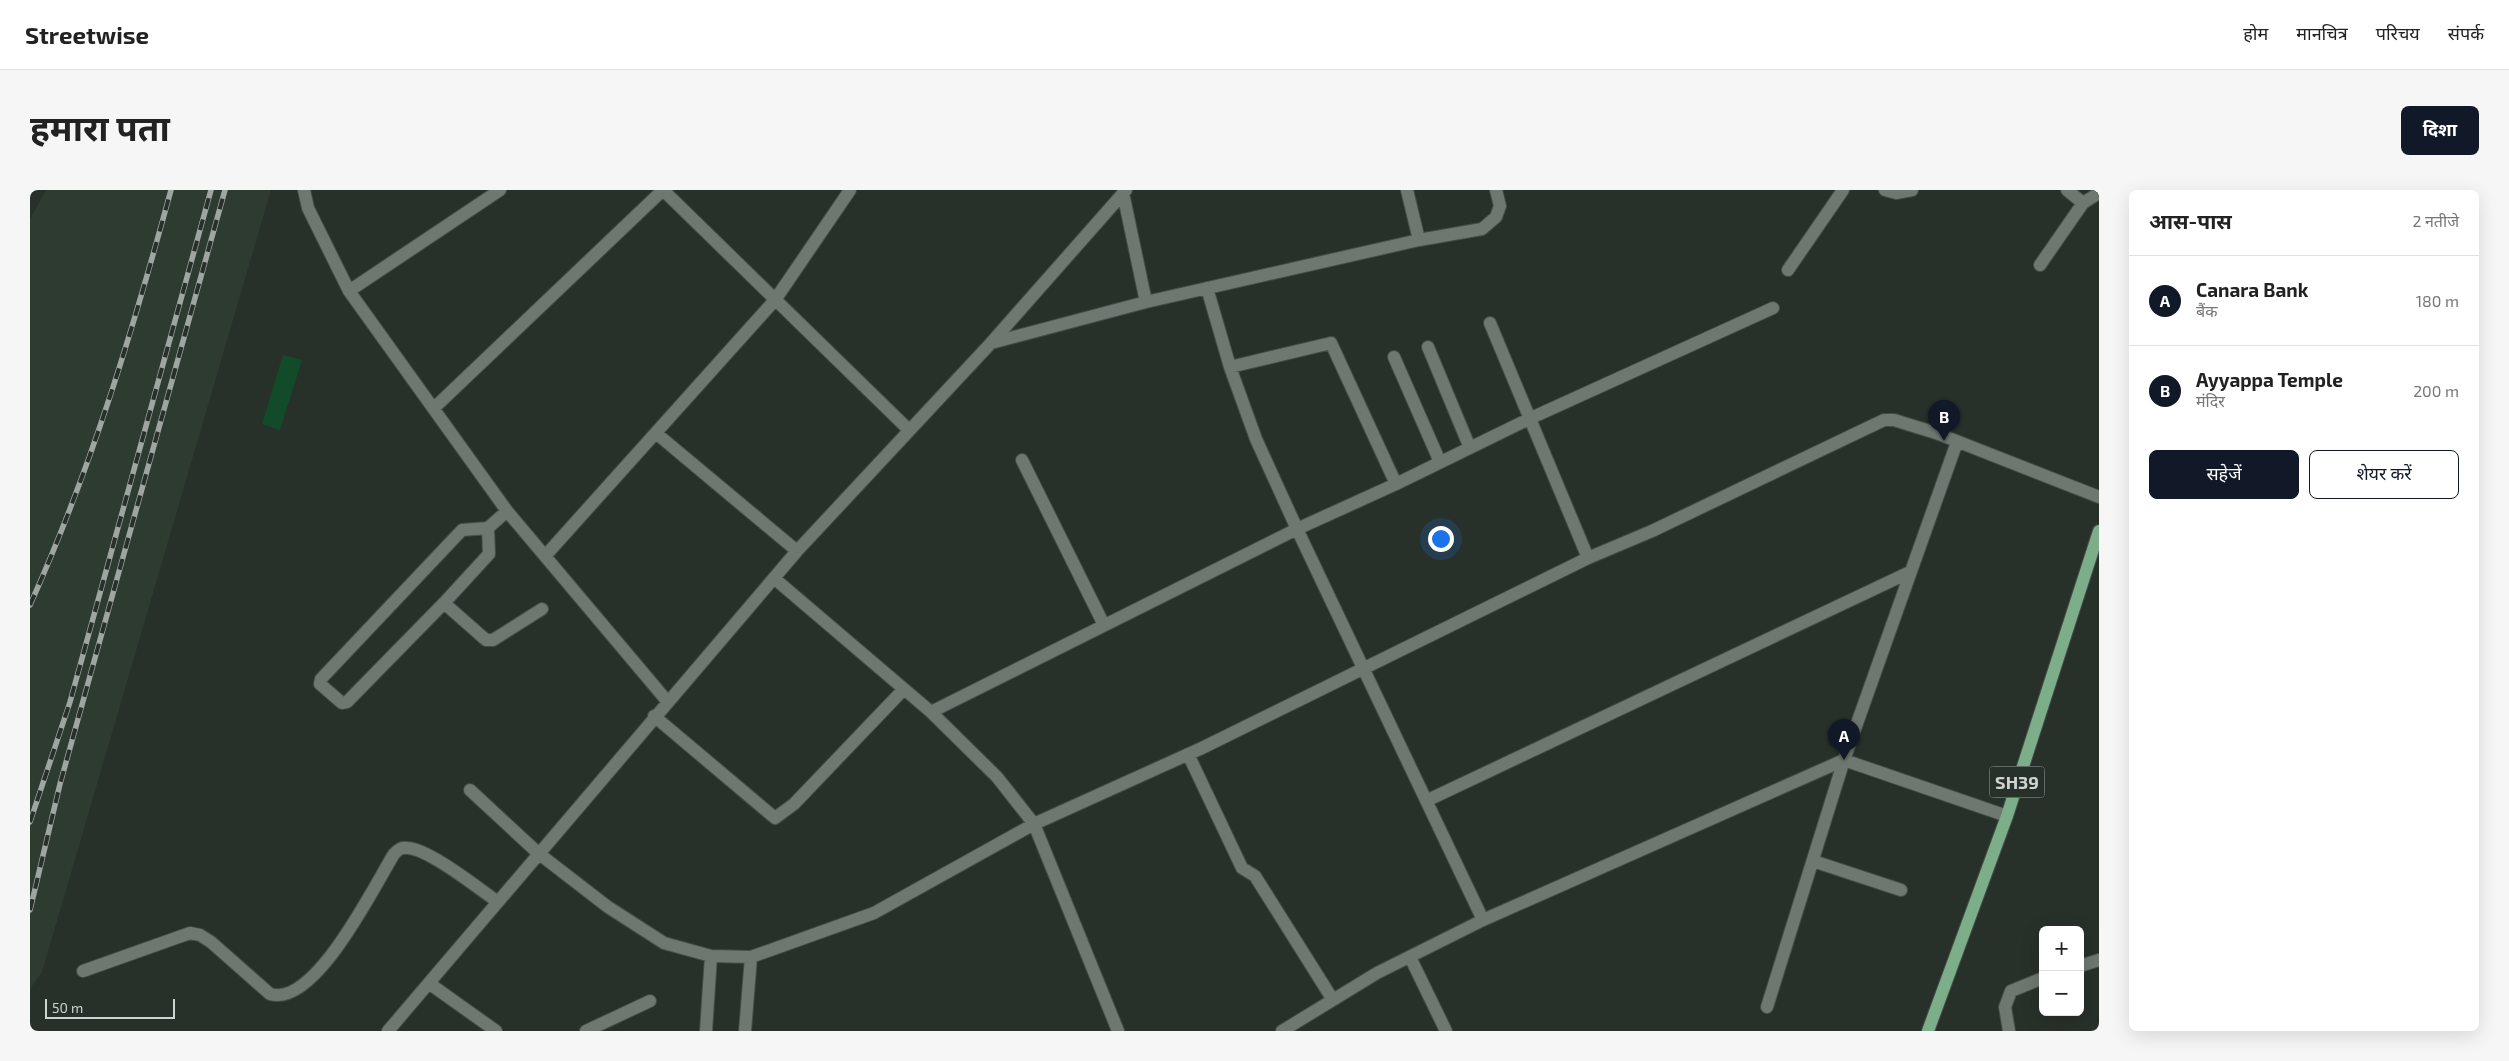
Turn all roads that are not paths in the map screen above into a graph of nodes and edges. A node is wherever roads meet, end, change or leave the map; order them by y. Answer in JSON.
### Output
{"nodes":[{"id":1,"x":304,"y":190,"type":"edge"},
{"id":2,"x":500,"y":190,"type":"edge"},
{"id":3,"x":663,"y":190,"type":"edge"},
{"id":4,"x":850,"y":190,"type":"edge"},
{"id":5,"x":1407,"y":190,"type":"edge"},
{"id":6,"x":1496,"y":190,"type":"edge"},
{"id":7,"x":1843,"y":190,"type":"edge"},
{"id":8,"x":1885,"y":190,"type":"edge"},
{"id":9,"x":1912,"y":190,"type":"edge"},
{"id":10,"x":2067,"y":190,"type":"edge"},
{"id":11,"x":1124,"y":191,"type":"edge"},
{"id":12,"x":2099,"y":193,"type":"edge"},
{"id":13,"x":2083,"y":202,"type":"junction"},
{"id":14,"x":1419,"y":240,"type":"junction"},
{"id":15,"x":2040,"y":265,"type":"dead end"},
{"id":16,"x":1788,"y":270,"type":"dead end"},
{"id":17,"x":1207,"y":288,"type":"junction"},
{"id":18,"x":349,"y":291,"type":"junction"},
{"id":19,"x":775,"y":300,"type":"junction"},
{"id":20,"x":1146,"y":302,"type":"junction"},
{"id":21,"x":1773,"y":308,"type":"dead end"},
{"id":22,"x":1490,"y":323,"type":"dead end"},
{"id":23,"x":991,"y":343,"type":"junction"},
{"id":24,"x":1428,"y":347,"type":"dead end"},
{"id":25,"x":1394,"y":357,"type":"dead end"},
{"id":26,"x":1230,"y":368,"type":"junction"},
{"id":27,"x":434,"y":408,"type":"junction"},
{"id":28,"x":1531,"y":418,"type":"junction"},
{"id":29,"x":909,"y":430,"type":"junction"},
{"id":30,"x":657,"y":434,"type":"junction"},
{"id":31,"x":1957,"y":442,"type":"junction"},
{"id":32,"x":1470,"y":448,"type":"junction"},
{"id":33,"x":1022,"y":460,"type":"dead end"},
{"id":34,"x":1440,"y":462,"type":"junction"},
{"id":35,"x":1396,"y":484,"type":"junction"},
{"id":36,"x":2099,"y":497,"type":"edge"},
{"id":37,"x":507,"y":510,"type":"junction"},
{"id":38,"x":488,"y":528,"type":"junction"},
{"id":39,"x":1296,"y":529,"type":"junction"},
{"id":40,"x":2099,"y":531,"type":"edge"},
{"id":41,"x":797,"y":551,"type":"junction"},
{"id":42,"x":546,"y":555,"type":"junction"},
{"id":43,"x":1588,"y":558,"type":"junction"},
{"id":44,"x":1910,"y":572,"type":"junction"},
{"id":45,"x":774,"y":579,"type":"junction"},
{"id":46,"x":444,"y":603,"type":"junction"},
{"id":47,"x":542,"y":609,"type":"dead end"},
{"id":48,"x":1104,"y":625,"type":"junction"},
{"id":49,"x":1364,"y":667,"type":"junction"},
{"id":50,"x":904,"y":689,"type":"junction"},
{"id":51,"x":667,"y":701,"type":"junction"},
{"id":52,"x":931,"y":712,"type":"junction"},
{"id":53,"x":654,"y":716,"type":"junction"},
{"id":54,"x":1188,"y":754,"type":"junction"},
{"id":55,"x":1844,"y":760,"type":"junction"},
{"id":56,"x":470,"y":790,"type":"dead end"},
{"id":57,"x":1428,"y":800,"type":"junction"},
{"id":58,"x":2007,"y":816,"type":"junction"},
{"id":59,"x":1034,"y":824,"type":"junction"},
{"id":60,"x":538,"y":853,"type":"junction"},
{"id":61,"x":1812,"y":861,"type":"junction"},
{"id":62,"x":1901,"y":890,"type":"dead end"},
{"id":63,"x":498,"y":902,"type":"junction"},
{"id":64,"x":1483,"y":920,"type":"junction"},
{"id":65,"x":711,"y":956,"type":"junction"},
{"id":66,"x":751,"y":957,"type":"junction"},
{"id":67,"x":1410,"y":957,"type":"junction"},
{"id":68,"x":2099,"y":960,"type":"edge"},
{"id":69,"x":2084,"y":965,"type":"edge"},
{"id":70,"x":83,"y":971,"type":"dead end"},
{"id":71,"x":2039,"y":980,"type":"edge"},
{"id":72,"x":430,"y":984,"type":"junction"},
{"id":73,"x":1333,"y":1000,"type":"junction"},
{"id":74,"x":650,"y":1001,"type":"dead end"},
{"id":75,"x":1767,"y":1007,"type":"dead end"},
{"id":76,"x":388,"y":1031,"type":"edge"},
{"id":77,"x":496,"y":1031,"type":"edge"},
{"id":78,"x":586,"y":1031,"type":"edge"},
{"id":79,"x":706,"y":1031,"type":"edge"},
{"id":80,"x":745,"y":1031,"type":"edge"},
{"id":81,"x":1118,"y":1031,"type":"edge"},
{"id":82,"x":1282,"y":1031,"type":"edge"},
{"id":83,"x":1446,"y":1031,"type":"edge"},
{"id":84,"x":1928,"y":1031,"type":"edge"},
{"id":85,"x":2009,"y":1031,"type":"edge"}],
"edges":[{"from":1,"to":18,"type":"street"},
{"from":2,"to":18,"type":"street"},
{"from":3,"to":19,"type":"street"},
{"from":3,"to":27,"type":"street"},
{"from":4,"to":19,"type":"street"},
{"from":5,"to":14,"type":"street"},
{"from":6,"to":14,"type":"street"},
{"from":7,"to":16,"type":"street"},
{"from":8,"to":9,"type":"street"},
{"from":10,"to":13,"type":"street"},
{"from":11,"to":20,"type":"street"},
{"from":11,"to":23,"type":"street"},
{"from":12,"to":13,"type":"street"},
{"from":13,"to":15,"type":"street"},
{"from":14,"to":17,"type":"street"},
{"from":17,"to":20,"type":"street"},
{"from":17,"to":26,"type":"street"},
{"from":18,"to":27,"type":"street"},
{"from":19,"to":29,"type":"street"},
{"from":19,"to":30,"type":"street"},
{"from":20,"to":23,"type":"street"},
{"from":21,"to":28,"type":"street"},
{"from":22,"to":28,"type":"street"},
{"from":23,"to":29,"type":"street"},
{"from":24,"to":32,"type":"street"},
{"from":25,"to":34,"type":"street"},
{"from":26,"to":35,"type":"street"},
{"from":26,"to":39,"type":"street"},
{"from":27,"to":37,"type":"street"},
{"from":28,"to":32,"type":"street"},
{"from":28,"to":43,"type":"street"},
{"from":29,"to":41,"type":"street"},
{"from":30,"to":41,"type":"street"},
{"from":30,"to":42,"type":"street"},
{"from":31,"to":36,"type":"street"},
{"from":31,"to":43,"type":"street"},
{"from":31,"to":44,"type":"street"},
{"from":32,"to":34,"type":"street"},
{"from":33,"to":48,"type":"street"},
{"from":34,"to":35,"type":"street"},
{"from":35,"to":39,"type":"street"},
{"from":37,"to":38,"type":"street"},
{"from":37,"to":42,"type":"street"},
{"from":38,"to":46,"type":"street"},
{"from":38,"to":46,"type":"street"},
{"from":39,"to":48,"type":"street"},
{"from":39,"to":49,"type":"street"},
{"from":40,"to":58,"type":"main road","number":"SH39"},
{"from":41,"to":45,"type":"street"},
{"from":42,"to":51,"type":"street"},
{"from":43,"to":49,"type":"street"},
{"from":44,"to":55,"type":"street"},
{"from":44,"to":57,"type":"street"},
{"from":45,"to":50,"type":"street"},
{"from":45,"to":51,"type":"street"},
{"from":46,"to":47,"type":"street"},
{"from":48,"to":52,"type":"street"},
{"from":49,"to":54,"type":"street"},
{"from":49,"to":57,"type":"street"},
{"from":50,"to":52,"type":"street"},
{"from":50,"to":53,"type":"street"},
{"from":51,"to":53,"type":"street"},
{"from":52,"to":59,"type":"street"},
{"from":53,"to":60,"type":"street"},
{"from":54,"to":59,"type":"street"},
{"from":54,"to":73,"type":"street"},
{"from":55,"to":58,"type":"street"},
{"from":55,"to":61,"type":"street"},
{"from":55,"to":64,"type":"street"},
{"from":56,"to":60,"type":"street"},
{"from":57,"to":64,"type":"street"},
{"from":58,"to":84,"type":"main road","number":"SH39"},
{"from":59,"to":66,"type":"street"},
{"from":59,"to":81,"type":"street"},
{"from":60,"to":63,"type":"street"},
{"from":60,"to":65,"type":"street"},
{"from":61,"to":62,"type":"street"},
{"from":61,"to":75,"type":"street"},
{"from":63,"to":70,"type":"street"},
{"from":63,"to":72,"type":"street"},
{"from":64,"to":67,"type":"street"},
{"from":65,"to":66,"type":"street"},
{"from":65,"to":79,"type":"street"},
{"from":66,"to":80,"type":"street"},
{"from":67,"to":73,"type":"street"},
{"from":67,"to":83,"type":"street"},
{"from":68,"to":69,"type":"street"},
{"from":71,"to":85,"type":"street"},
{"from":72,"to":76,"type":"street"},
{"from":72,"to":77,"type":"street"},
{"from":73,"to":82,"type":"street"},
{"from":74,"to":78,"type":"street"}]}
